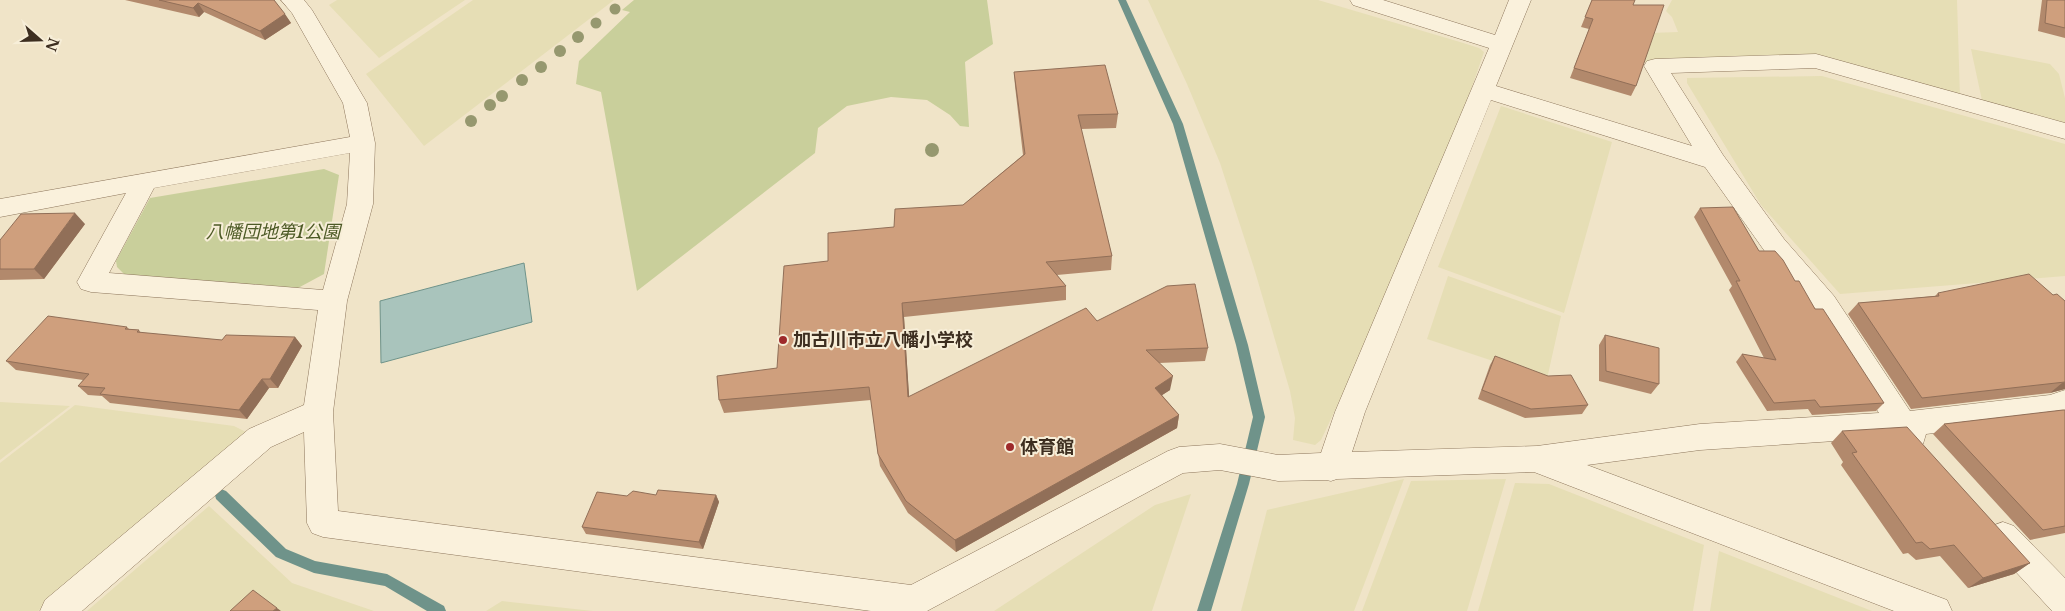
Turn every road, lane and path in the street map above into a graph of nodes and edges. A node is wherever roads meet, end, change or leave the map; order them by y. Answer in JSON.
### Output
{"nodes":[{"id":1,"x":1361,"y":0,"type":"edge"},
{"id":2,"x":1520,"y":0,"type":"edge"},
{"id":3,"x":303,"y":3,"type":"edge"},
{"id":4,"x":1501,"y":44,"type":"junction"},
{"id":5,"x":1485,"y":90,"type":"junction"},
{"id":6,"x":2065,"y":131,"type":"edge"},
{"id":7,"x":363,"y":144,"type":"junction"},
{"id":8,"x":1714,"y":160,"type":"junction"},
{"id":9,"x":145,"y":181,"type":"junction"},
{"id":10,"x":0,"y":208,"type":"edge"},
{"id":11,"x":333,"y":301,"type":"junction"},
{"id":12,"x":2065,"y":402,"type":"edge"},
{"id":13,"x":318,"y":412,"type":"junction"},
{"id":14,"x":1902,"y":424,"type":"junction"},
{"id":15,"x":1926,"y":452,"type":"edge"},
{"id":16,"x":1536,"y":460,"type":"junction"},
{"id":17,"x":1331,"y":468,"type":"junction"},
{"id":18,"x":1988,"y":521,"type":"edge"},
{"id":19,"x":2065,"y":601,"type":"edge"},
{"id":20,"x":56,"y":611,"type":"edge"},
{"id":21,"x":1935,"y":611,"type":"edge"}],
"edges":[{"from":1,"to":4,"type":"street"},
{"from":2,"to":4,"type":"street"},
{"from":3,"to":7,"type":"street"},
{"from":4,"to":5,"type":"street"},
{"from":5,"to":8,"type":"street"},
{"from":5,"to":17,"type":"street"},
{"from":6,"to":8,"type":"street"},
{"from":7,"to":9,"type":"street"},
{"from":7,"to":11,"type":"street"},
{"from":8,"to":14,"type":"street"},
{"from":9,"to":10,"type":"street"},
{"from":9,"to":11,"type":"street"},
{"from":11,"to":13,"type":"street"},
{"from":12,"to":14,"type":"street"},
{"from":13,"to":17,"type":"street"},
{"from":13,"to":20,"type":"street"},
{"from":14,"to":15,"type":"street"},
{"from":14,"to":16,"type":"street"},
{"from":16,"to":17,"type":"street"},
{"from":16,"to":21,"type":"street"},
{"from":18,"to":19,"type":"street"}]}
